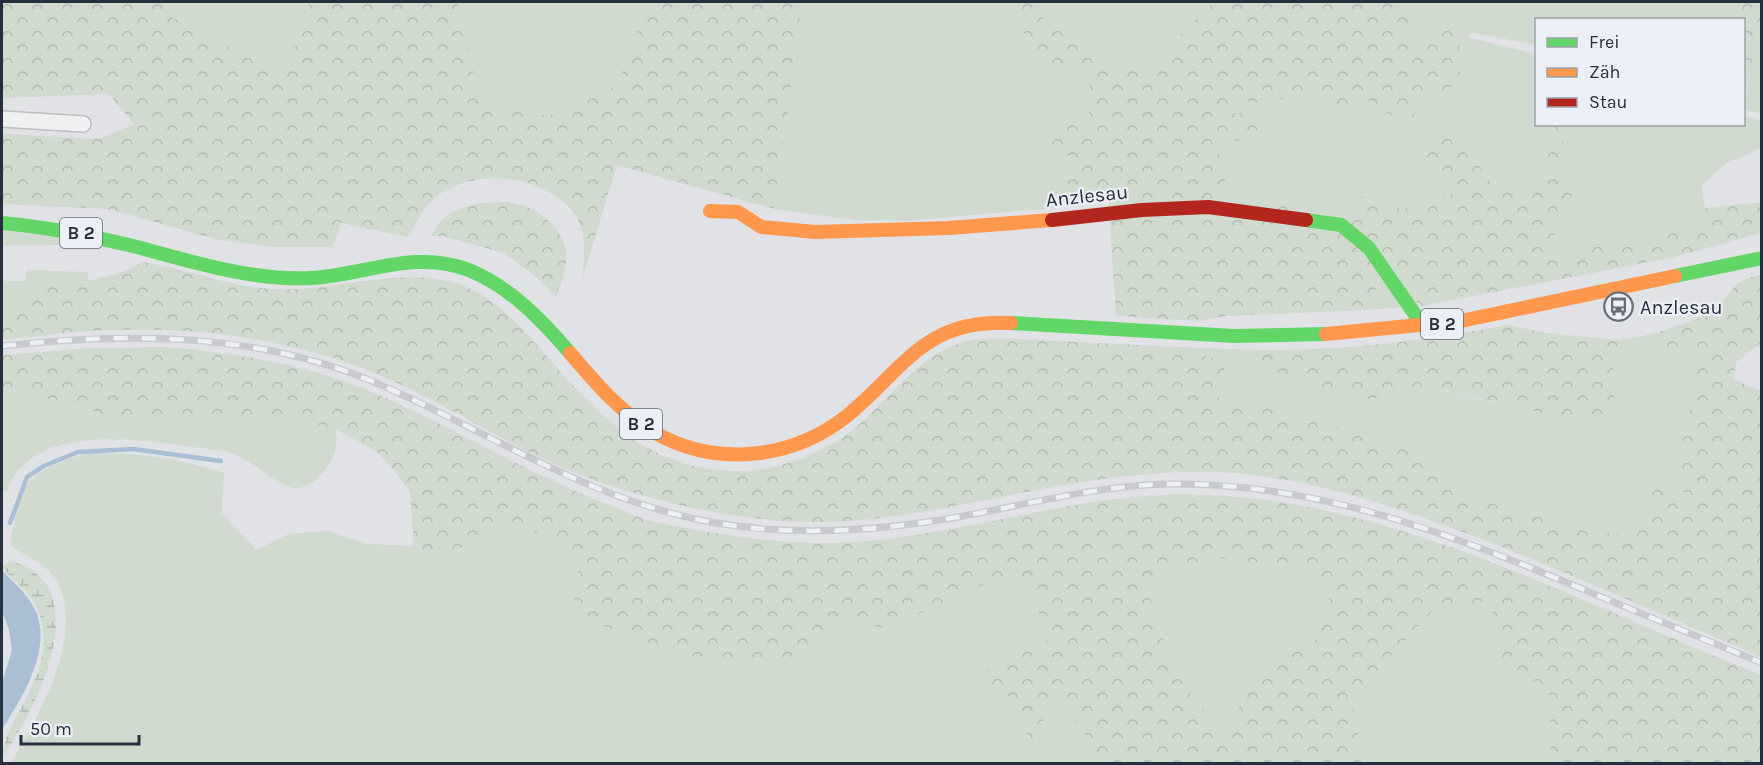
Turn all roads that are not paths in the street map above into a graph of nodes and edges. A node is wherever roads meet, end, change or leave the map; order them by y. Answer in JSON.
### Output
{"nodes":[{"id":1,"x":2,"y":119,"type":"edge"},
{"id":2,"x":83,"y":124,"type":"dead end"},
{"id":3,"x":710,"y":211,"type":"dead end"},
{"id":4,"x":2,"y":224,"type":"edge"},
{"id":5,"x":1761,"y":258,"type":"edge"},
{"id":6,"x":1423,"y":326,"type":"junction"}],
"edges":[{"from":1,"to":2,"type":"street"},
{"from":3,"to":6,"type":"main road","name":"Anzlesau"},
{"from":4,"to":6,"type":"main road","number":"B 2"},
{"from":5,"to":6,"type":"main road","number":"B 2"}]}
